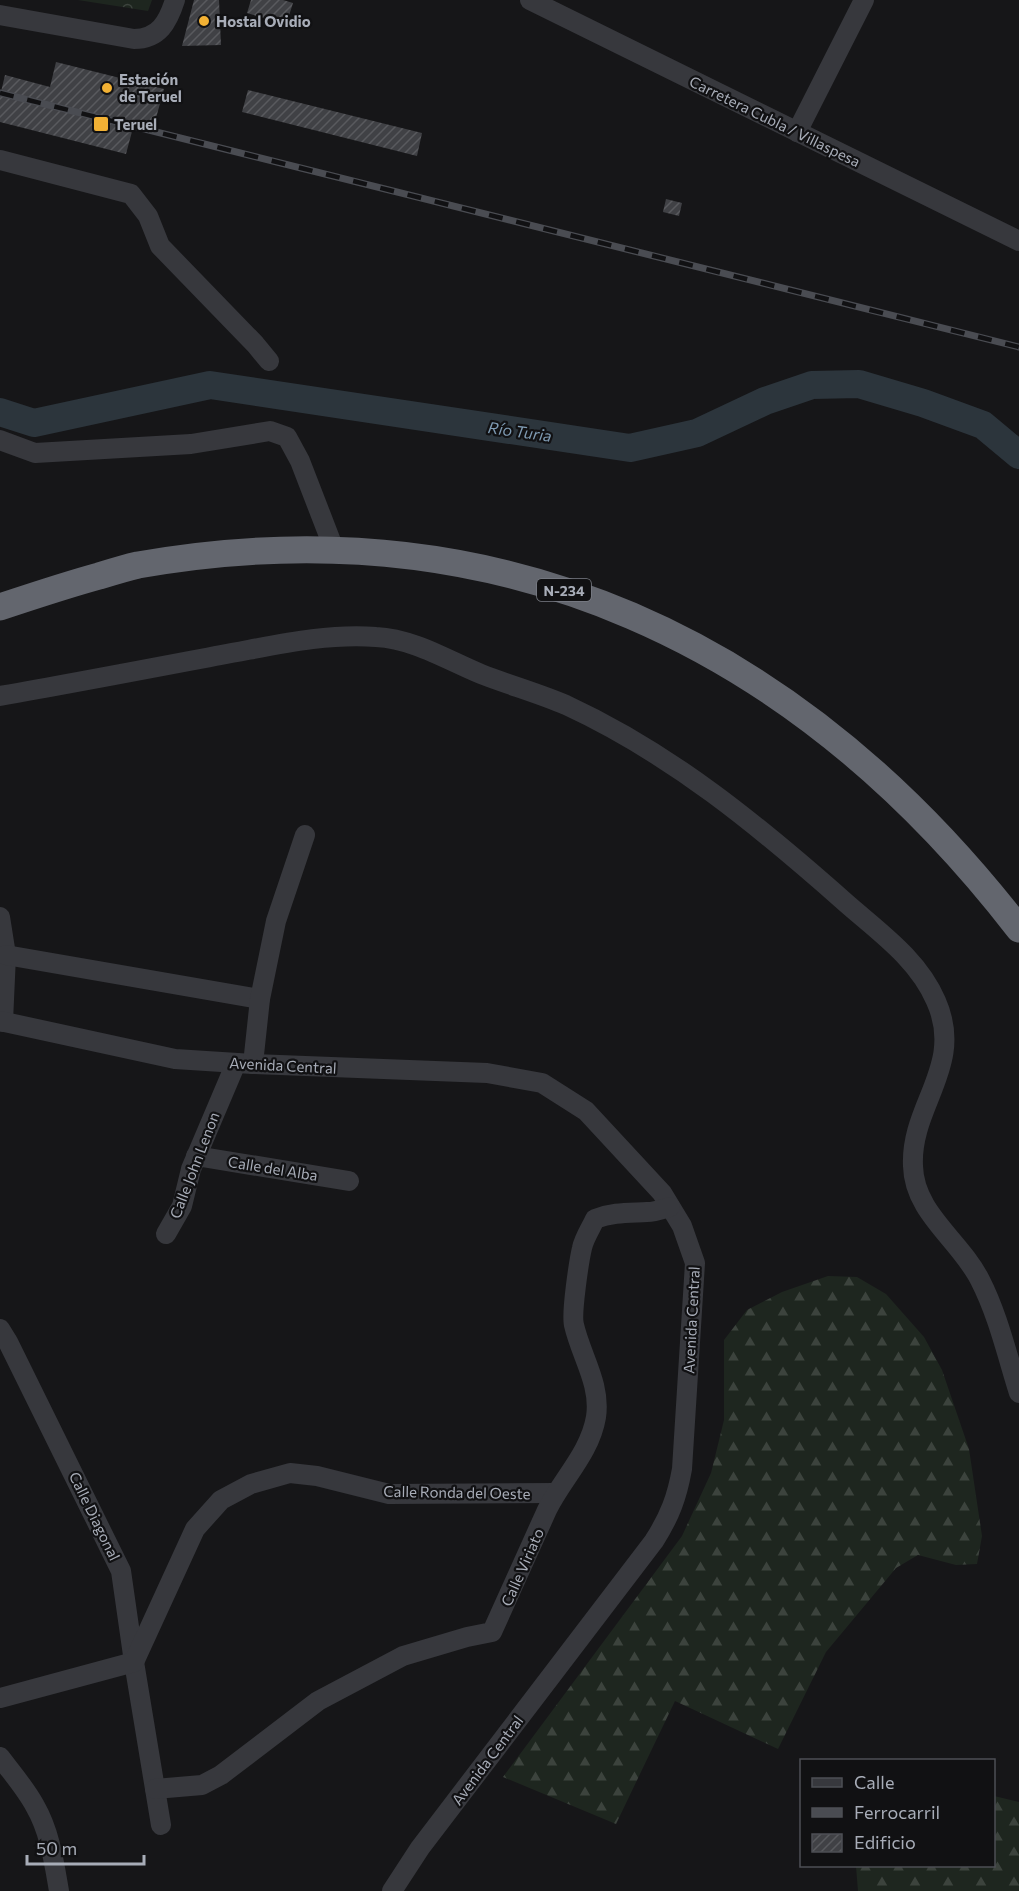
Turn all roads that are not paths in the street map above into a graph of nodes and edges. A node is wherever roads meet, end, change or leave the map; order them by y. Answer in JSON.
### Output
{"nodes":[{"id":1,"x":175,"y":0,"type":"edge"},
{"id":2,"x":530,"y":0,"type":"edge"},
{"id":3,"x":864,"y":0,"type":"edge"},
{"id":4,"x":0,"y":15,"type":"edge"},
{"id":5,"x":796,"y":132,"type":"junction"},
{"id":6,"x":0,"y":159,"type":"edge"},
{"id":7,"x":1019,"y":242,"type":"edge"},
{"id":8,"x":269,"y":361,"type":"dead end"},
{"id":9,"x":0,"y":440,"type":"edge"},
{"id":10,"x":334,"y":549,"type":"junction"},
{"id":11,"x":0,"y":607,"type":"edge"},
{"id":12,"x":0,"y":696,"type":"edge"},
{"id":13,"x":305,"y":835,"type":"dead end"},
{"id":14,"x":0,"y":917,"type":"edge"},
{"id":15,"x":1019,"y":929,"type":"edge"},
{"id":16,"x":6,"y":955,"type":"junction"},
{"id":17,"x":260,"y":999,"type":"junction"},
{"id":18,"x":1,"y":1022,"type":"edge"},
{"id":19,"x":245,"y":1063,"type":"junction"},
{"id":20,"x":196,"y":1156,"type":"junction"},
{"id":21,"x":349,"y":1180,"type":"dead end"},
{"id":22,"x":670,"y":1208,"type":"junction"},
{"id":23,"x":166,"y":1234,"type":"dead end"},
{"id":24,"x":3,"y":1339,"type":"edge"},
{"id":25,"x":1019,"y":1393,"type":"edge"},
{"id":26,"x":556,"y":1493,"type":"junction"},
{"id":27,"x":134,"y":1662,"type":"junction"},
{"id":28,"x":0,"y":1698,"type":"edge"},
{"id":29,"x":0,"y":1757,"type":"edge"},
{"id":30,"x":155,"y":1789,"type":"junction"},
{"id":31,"x":161,"y":1825,"type":"dead end"},
{"id":32,"x":59,"y":1891,"type":"edge"},
{"id":33,"x":392,"y":1891,"type":"edge"}],
"edges":[{"from":1,"to":4,"type":"street"},
{"from":2,"to":5,"type":"street","name":"Carretera Cubla / Villaspesa"},
{"from":3,"to":5,"type":"street"},
{"from":5,"to":7,"type":"street","name":"Carretera Cubla / Villaspesa"},
{"from":6,"to":8,"type":"street"},
{"from":9,"to":10,"type":"street"},
{"from":10,"to":11,"type":"highway","number":"N-234"},
{"from":10,"to":15,"type":"highway","number":"N-234"},
{"from":12,"to":25,"type":"street"},
{"from":13,"to":17,"type":"street","name":"Calle John Lenon"},
{"from":14,"to":16,"type":"street"},
{"from":16,"to":17,"type":"street"},
{"from":16,"to":18,"type":"street"},
{"from":17,"to":19,"type":"street","name":"Calle John Lenon"},
{"from":18,"to":19,"type":"street","name":"Avenida Central"},
{"from":19,"to":20,"type":"street","name":"Calle John Lenon"},
{"from":19,"to":22,"type":"street","name":"Avenida Central"},
{"from":20,"to":21,"type":"street","name":"Calle del Alba"},
{"from":20,"to":23,"type":"street","name":"Calle John Lenon"},
{"from":22,"to":26,"type":"street","name":"Calle Viriato"},
{"from":22,"to":33,"type":"street","name":"Avenida Central"},
{"from":24,"to":27,"type":"street","name":"Calle Diagonal"},
{"from":26,"to":27,"type":"street","name":"Calle Ronda del Oeste"},
{"from":26,"to":30,"type":"street","name":"Calle Viriato"},
{"from":27,"to":28,"type":"street"},
{"from":27,"to":30,"type":"street","name":"Calle Diagonal"},
{"from":29,"to":32,"type":"street"},
{"from":30,"to":31,"type":"street","name":"Calle Diagonal"}]}
